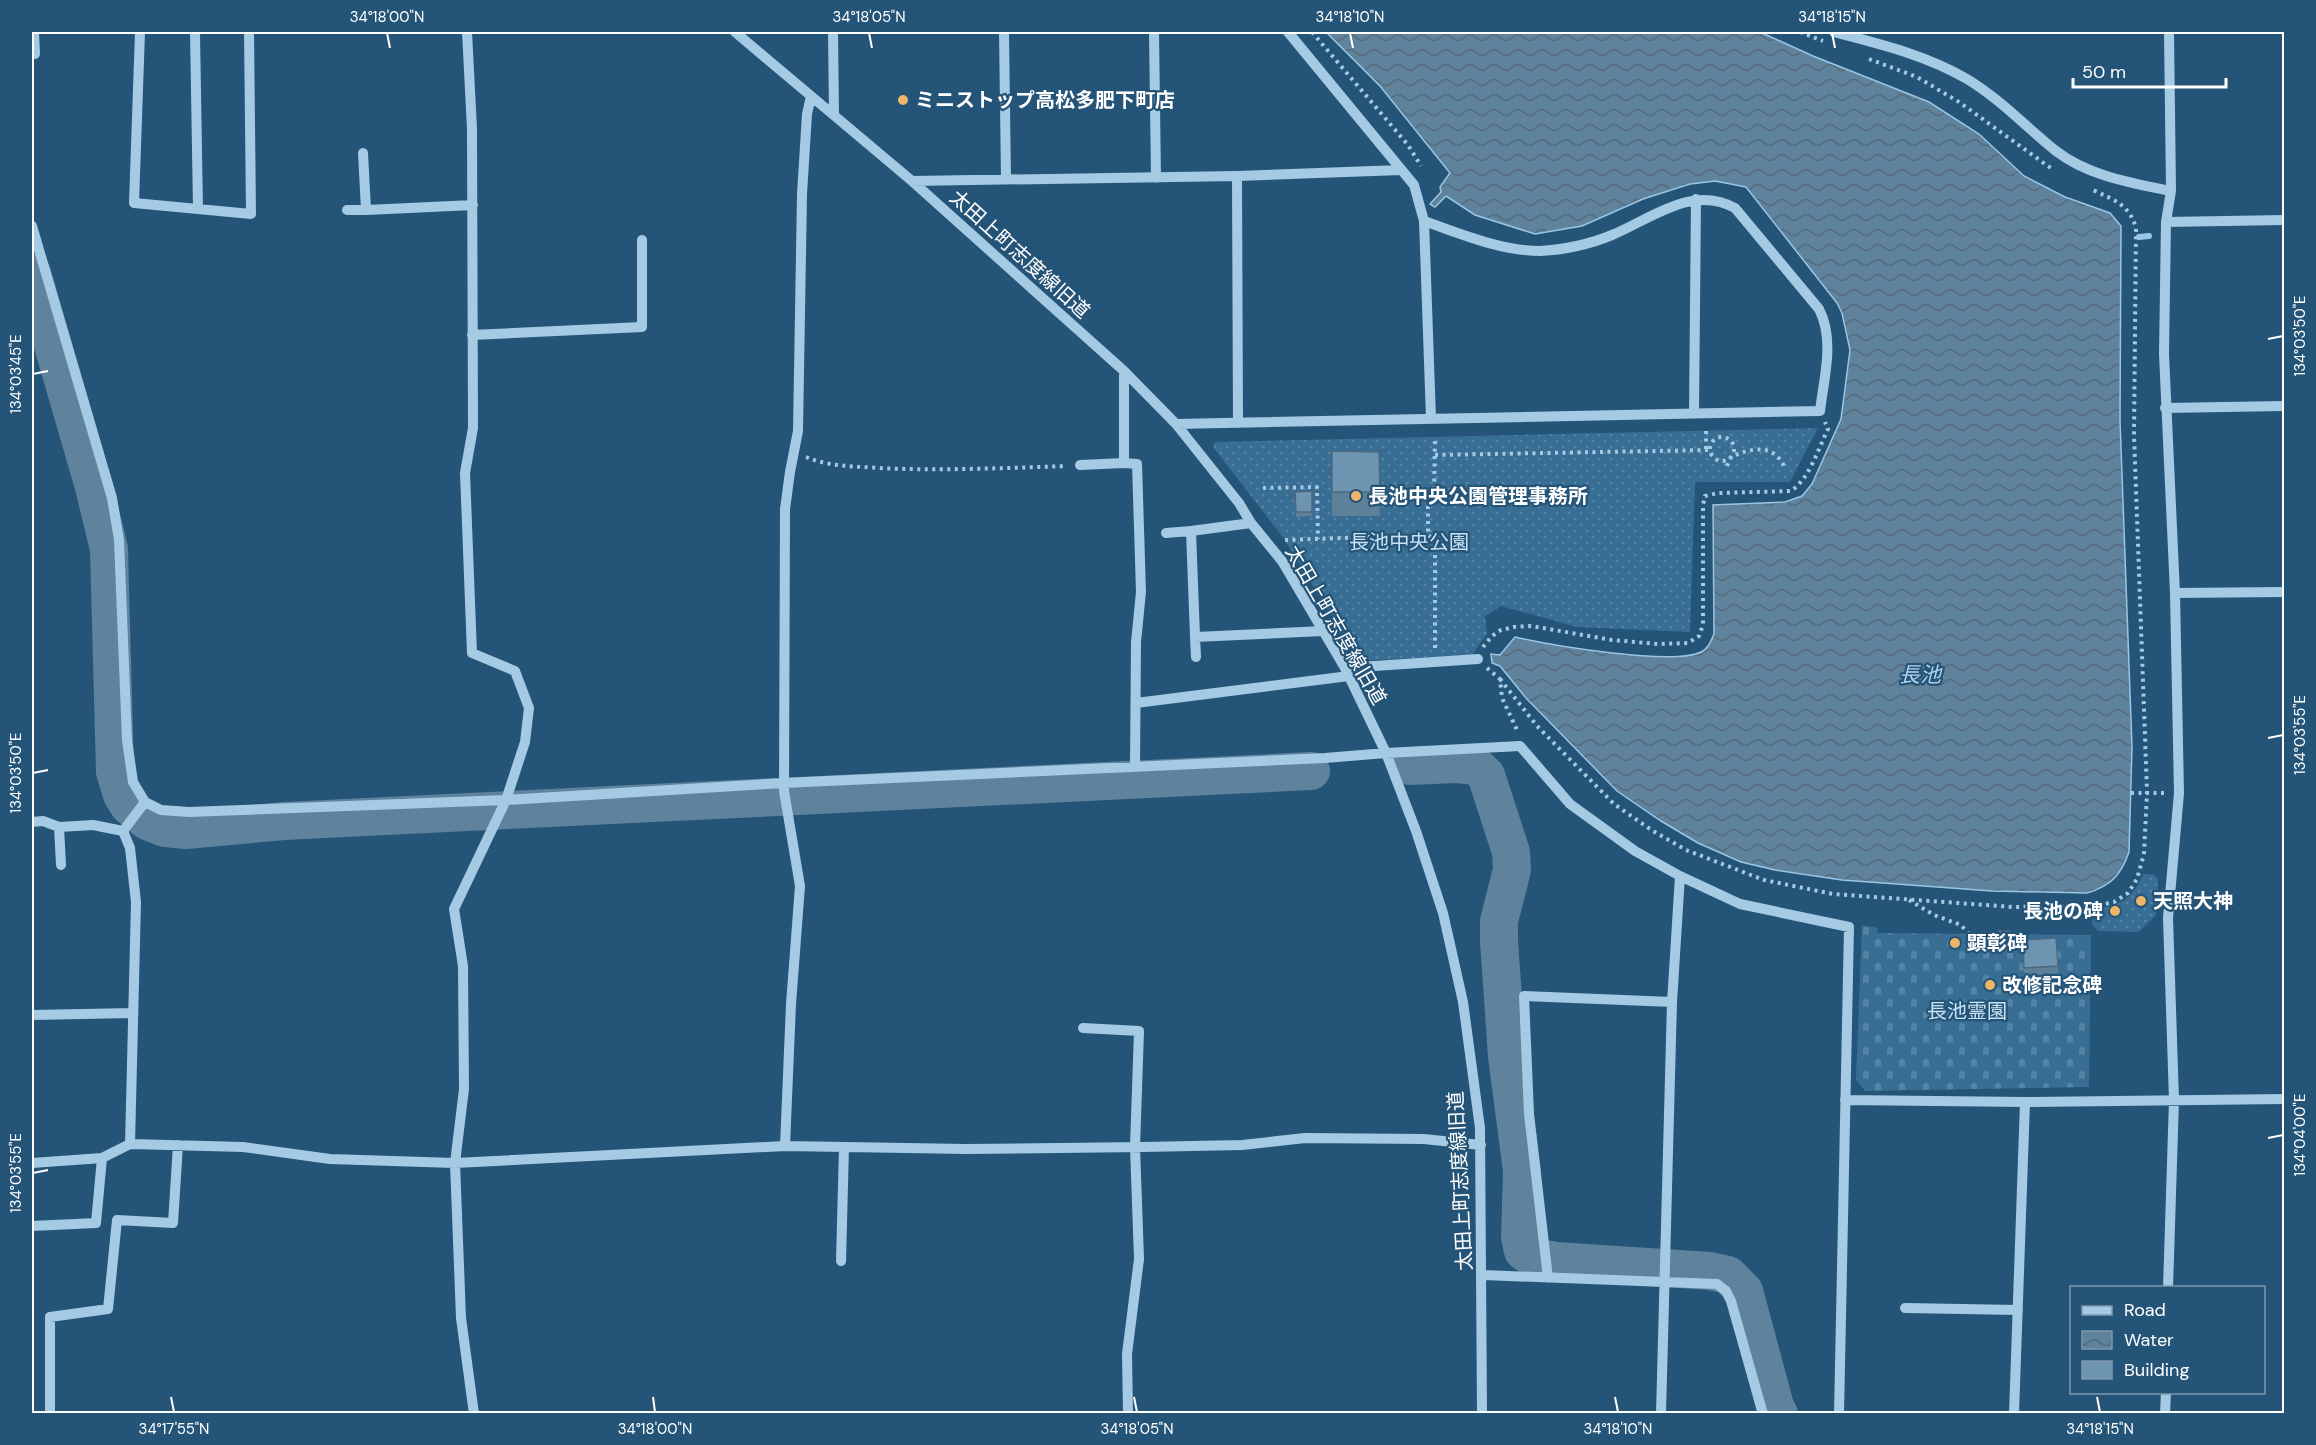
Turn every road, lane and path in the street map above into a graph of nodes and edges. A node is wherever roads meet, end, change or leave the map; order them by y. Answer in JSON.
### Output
{"nodes":[{"id":1,"x":34,"y":32,"type":"edge"},
{"id":2,"x":141,"y":32,"type":"edge"},
{"id":3,"x":195,"y":32,"type":"edge"},
{"id":4,"x":249,"y":32,"type":"edge"},
{"id":5,"x":467,"y":32,"type":"edge"},
{"id":6,"x":735,"y":32,"type":"edge"},
{"id":7,"x":833,"y":32,"type":"edge"},
{"id":8,"x":1004,"y":32,"type":"edge"},
{"id":9,"x":1154,"y":32,"type":"edge"},
{"id":10,"x":1288,"y":32,"type":"edge"},
{"id":11,"x":1312,"y":32,"type":"edge"},
{"id":12,"x":1800,"y":32,"type":"edge"},
{"id":13,"x":1834,"y":32,"type":"edge"},
{"id":14,"x":2169,"y":32,"type":"edge"},
{"id":15,"x":1860,"y":35,"type":"edge"},
{"id":16,"x":1825,"y":42,"type":"dead end"},
{"id":17,"x":35,"y":54,"type":"dead end"},
{"id":18,"x":1866,"y":58,"type":"dead end"},
{"id":19,"x":811,"y":96,"type":"junction"},
{"id":20,"x":834,"y":115,"type":"junction"},
{"id":21,"x":363,"y":153,"type":"dead end"},
{"id":22,"x":2053,"y":169,"type":"dead end"},
{"id":23,"x":1401,"y":170,"type":"junction"},
{"id":24,"x":1237,"y":176,"type":"junction"},
{"id":25,"x":1156,"y":178,"type":"junction"},
{"id":26,"x":1006,"y":179,"type":"junction"},
{"id":27,"x":912,"y":181,"type":"junction"},
{"id":28,"x":1414,"y":185,"type":"junction"},
{"id":29,"x":2092,"y":189,"type":"dead end"},
{"id":30,"x":2171,"y":191,"type":"junction"},
{"id":31,"x":1696,"y":199,"type":"junction"},
{"id":32,"x":473,"y":205,"type":"junction"},
{"id":33,"x":198,"y":209,"type":"junction"},
{"id":34,"x":346,"y":210,"type":"dead end"},
{"id":35,"x":366,"y":210,"type":"junction"},
{"id":36,"x":2284,"y":220,"type":"edge"},
{"id":37,"x":1424,"y":221,"type":"junction"},
{"id":38,"x":2166,"y":222,"type":"junction"},
{"id":39,"x":32,"y":226,"type":"edge"},
{"id":40,"x":642,"y":240,"type":"dead end"},
{"id":41,"x":472,"y":335,"type":"junction"},
{"id":42,"x":1124,"y":371,"type":"junction"},
{"id":43,"x":2284,"y":406,"type":"edge"},
{"id":44,"x":2165,"y":408,"type":"junction"},
{"id":45,"x":1694,"y":413,"type":"junction"},
{"id":46,"x":1431,"y":418,"type":"junction"},
{"id":47,"x":1238,"y":422,"type":"junction"},
{"id":48,"x":1176,"y":424,"type":"junction"},
{"id":49,"x":1828,"y":429,"type":"dead end"},
{"id":50,"x":1706,"y":430,"type":"dead end"},
{"id":51,"x":1435,"y":436,"type":"dead end"},
{"id":52,"x":1708,"y":450,"type":"junction"},
{"id":53,"x":794,"y":452,"type":"junction"},
{"id":54,"x":1435,"y":455,"type":"junction"},
{"id":55,"x":1731,"y":457,"type":"junction"},
{"id":56,"x":1124,"y":463,"type":"junction"},
{"id":57,"x":1080,"y":465,"type":"joint"},
{"id":58,"x":1727,"y":466,"type":"dead end"},
{"id":59,"x":1784,"y":466,"type":"dead end"},
{"id":60,"x":1263,"y":488,"type":"dead end"},
{"id":61,"x":1251,"y":523,"type":"junction"},
{"id":62,"x":1191,"y":531,"type":"junction"},
{"id":63,"x":1166,"y":533,"type":"dead end"},
{"id":64,"x":1428,"y":535,"type":"junction"},
{"id":65,"x":1318,"y":539,"type":"junction"},
{"id":66,"x":1285,"y":540,"type":"dead end"},
{"id":67,"x":2284,"y":592,"type":"edge"},
{"id":68,"x":2175,"y":593,"type":"junction"},
{"id":69,"x":1323,"y":631,"type":"junction"},
{"id":70,"x":1195,"y":637,"type":"junction"},
{"id":71,"x":1196,"y":657,"type":"dead end"},
{"id":72,"x":1478,"y":659,"type":"junction"},
{"id":73,"x":1435,"y":662,"type":"junction"},
{"id":74,"x":1347,"y":672,"type":"junction"},
{"id":75,"x":1500,"y":679,"type":"junction"},
{"id":76,"x":1136,"y":703,"type":"junction"},
{"id":77,"x":1520,"y":746,"type":"junction"},
{"id":78,"x":1386,"y":753,"type":"junction"},
{"id":79,"x":1135,"y":766,"type":"junction"},
{"id":80,"x":784,"y":787,"type":"junction"},
{"id":81,"x":2146,"y":792,"type":"junction"},
{"id":82,"x":2131,"y":793,"type":"dead end"},
{"id":83,"x":506,"y":800,"type":"junction"},
{"id":84,"x":145,"y":802,"type":"junction"},
{"id":85,"x":32,"y":822,"type":"edge"},
{"id":86,"x":126,"y":826,"type":"junction"},
{"id":87,"x":59,"y":827,"type":"junction"},
{"id":88,"x":61,"y":865,"type":"dead end"},
{"id":89,"x":1680,"y":876,"type":"junction"},
{"id":90,"x":1906,"y":899,"type":"junction"},
{"id":91,"x":1968,"y":933,"type":"dead end"},
{"id":92,"x":1672,"y":1002,"type":"junction"},
{"id":93,"x":133,"y":1013,"type":"junction"},
{"id":94,"x":32,"y":1015,"type":"edge"},
{"id":95,"x":1083,"y":1028,"type":"dead end"},
{"id":96,"x":2284,"y":1099,"type":"edge"},
{"id":97,"x":1845,"y":1100,"type":"junction"},
{"id":98,"x":2174,"y":1100,"type":"junction"},
{"id":99,"x":2025,"y":1102,"type":"junction"},
{"id":100,"x":130,"y":1144,"type":"junction"},
{"id":101,"x":178,"y":1145,"type":"junction"},
{"id":102,"x":1480,"y":1145,"type":"junction"},
{"id":103,"x":785,"y":1146,"type":"junction"},
{"id":104,"x":844,"y":1147,"type":"junction"},
{"id":105,"x":1135,"y":1147,"type":"junction"},
{"id":106,"x":102,"y":1158,"type":"junction"},
{"id":107,"x":32,"y":1163,"type":"edge"},
{"id":108,"x":454,"y":1163,"type":"junction"},
{"id":109,"x":32,"y":1226,"type":"edge"},
{"id":110,"x":841,"y":1261,"type":"dead end"},
{"id":111,"x":1665,"y":1272,"type":"junction"},
{"id":112,"x":1483,"y":1275,"type":"junction"},
{"id":113,"x":1548,"y":1278,"type":"junction"},
{"id":114,"x":2169,"y":1286,"type":"edge"},
{"id":115,"x":1905,"y":1308,"type":"dead end"},
{"id":116,"x":2018,"y":1311,"type":"junction"},
{"id":117,"x":2166,"y":1394,"type":"edge"},
{"id":118,"x":50,"y":1413,"type":"edge"},
{"id":119,"x":474,"y":1413,"type":"edge"},
{"id":120,"x":1128,"y":1413,"type":"edge"},
{"id":121,"x":1482,"y":1413,"type":"edge"},
{"id":122,"x":1661,"y":1413,"type":"edge"},
{"id":123,"x":1763,"y":1413,"type":"edge"},
{"id":124,"x":1839,"y":1413,"type":"edge"},
{"id":125,"x":2014,"y":1413,"type":"edge"},
{"id":126,"x":2165,"y":1413,"type":"edge"}],
"edges":[{"from":1,"to":17,"type":"street"},
{"from":2,"to":33,"type":"street"},
{"from":3,"to":33,"type":"street"},
{"from":4,"to":33,"type":"street"},
{"from":5,"to":32,"type":"street"},
{"from":6,"to":19,"type":"street","name":"太田上町志度線旧道"},
{"from":7,"to":20,"type":"street"},
{"from":8,"to":26,"type":"street"},
{"from":9,"to":25,"type":"street"},
{"from":10,"to":23,"type":"street"},
{"from":11,"to":28,"type":"path"},
{"from":12,"to":16,"type":"path"},
{"from":13,"to":15,"type":"street"},
{"from":14,"to":30,"type":"street"},
{"from":15,"to":30,"type":"street"},
{"from":18,"to":22,"type":"path"},
{"from":19,"to":20,"type":"street","name":"太田上町志度線旧道"},
{"from":19,"to":53,"type":"street"},
{"from":20,"to":27,"type":"street","name":"太田上町志度線旧道"},
{"from":21,"to":35,"type":"street"},
{"from":23,"to":24,"type":"street"},
{"from":23,"to":28,"type":"street"},
{"from":24,"to":25,"type":"street"},
{"from":24,"to":47,"type":"street"},
{"from":25,"to":26,"type":"street"},
{"from":26,"to":27,"type":"street"},
{"from":27,"to":42,"type":"street","name":"太田上町志度線旧道"},
{"from":28,"to":37,"type":"street"},
{"from":29,"to":81,"type":"path"},
{"from":30,"to":38,"type":"street"},
{"from":31,"to":37,"type":"street"},
{"from":31,"to":45,"type":"street"},
{"from":31,"to":45,"type":"street"},
{"from":32,"to":35,"type":"street"},
{"from":32,"to":41,"type":"street"},
{"from":34,"to":35,"type":"street"},
{"from":36,"to":38,"type":"street"},
{"from":37,"to":46,"type":"street"},
{"from":38,"to":44,"type":"street"},
{"from":39,"to":84,"type":"street"},
{"from":40,"to":41,"type":"street"},
{"from":41,"to":83,"type":"street"},
{"from":42,"to":48,"type":"street","name":"太田上町志度線旧道"},
{"from":42,"to":56,"type":"street"},
{"from":43,"to":44,"type":"street"},
{"from":44,"to":68,"type":"street"},
{"from":45,"to":46,"type":"street"},
{"from":46,"to":47,"type":"street"},
{"from":47,"to":48,"type":"street"},
{"from":48,"to":61,"type":"street","name":"太田上町志度線旧道"},
{"from":49,"to":72,"type":"path"},
{"from":50,"to":52,"type":"path"},
{"from":51,"to":54,"type":"path"},
{"from":52,"to":54,"type":"path"},
{"from":52,"to":55,"type":"path"},
{"from":52,"to":55,"type":"path"},
{"from":53,"to":57,"type":"path"},
{"from":53,"to":80,"type":"street"},
{"from":54,"to":64,"type":"path"},
{"from":55,"to":58,"type":"path"},
{"from":55,"to":59,"type":"path"},
{"from":56,"to":57,"type":"street"},
{"from":56,"to":76,"type":"street"},
{"from":60,"to":65,"type":"path"},
{"from":61,"to":62,"type":"street"},
{"from":61,"to":69,"type":"street","name":"太田上町志度線旧道"},
{"from":62,"to":63,"type":"street"},
{"from":62,"to":70,"type":"street"},
{"from":64,"to":65,"type":"path"},
{"from":64,"to":73,"type":"path"},
{"from":65,"to":66,"type":"path"},
{"from":67,"to":68,"type":"street"},
{"from":68,"to":98,"type":"street"},
{"from":69,"to":70,"type":"street"},
{"from":69,"to":74,"type":"street","name":"太田上町志度線旧道"},
{"from":70,"to":71,"type":"street"},
{"from":72,"to":73,"type":"street"},
{"from":72,"to":75,"type":"path"},
{"from":73,"to":74,"type":"street"},
{"from":74,"to":76,"type":"street"},
{"from":74,"to":78,"type":"street","name":"太田上町志度線旧道"},
{"from":75,"to":77,"type":"path"},
{"from":75,"to":90,"type":"path"},
{"from":76,"to":79,"type":"street"},
{"from":77,"to":78,"type":"street"},
{"from":77,"to":89,"type":"street"},
{"from":78,"to":79,"type":"street"},
{"from":78,"to":102,"type":"street","name":"太田上町志度線旧道"},
{"from":79,"to":80,"type":"street"},
{"from":80,"to":83,"type":"street"},
{"from":80,"to":103,"type":"street"},
{"from":81,"to":82,"type":"path"},
{"from":81,"to":90,"type":"path"},
{"from":83,"to":84,"type":"street"},
{"from":83,"to":108,"type":"street"},
{"from":84,"to":86,"type":"street"},
{"from":85,"to":87,"type":"street"},
{"from":86,"to":87,"type":"street"},
{"from":86,"to":93,"type":"street"},
{"from":87,"to":88,"type":"street"},
{"from":89,"to":92,"type":"street"},
{"from":89,"to":97,"type":"street"},
{"from":90,"to":91,"type":"path"},
{"from":92,"to":111,"type":"street"},
{"from":92,"to":113,"type":"street"},
{"from":93,"to":94,"type":"street"},
{"from":93,"to":100,"type":"street"},
{"from":95,"to":105,"type":"street"},
{"from":96,"to":98,"type":"street"},
{"from":97,"to":99,"type":"street"},
{"from":97,"to":124,"type":"street"},
{"from":98,"to":99,"type":"street"},
{"from":98,"to":114,"type":"street"},
{"from":99,"to":116,"type":"street"},
{"from":100,"to":101,"type":"street"},
{"from":100,"to":106,"type":"street"},
{"from":101,"to":108,"type":"street"},
{"from":101,"to":118,"type":"street"},
{"from":102,"to":105,"type":"street"},
{"from":102,"to":112,"type":"street","name":"太田上町志度線旧道"},
{"from":103,"to":104,"type":"street"},
{"from":103,"to":108,"type":"street"},
{"from":104,"to":105,"type":"street"},
{"from":104,"to":110,"type":"street"},
{"from":105,"to":120,"type":"street"},
{"from":106,"to":107,"type":"street"},
{"from":106,"to":109,"type":"street"},
{"from":108,"to":119,"type":"street"},
{"from":111,"to":113,"type":"street"},
{"from":111,"to":122,"type":"street"},
{"from":111,"to":123,"type":"street"},
{"from":112,"to":113,"type":"street"},
{"from":112,"to":121,"type":"street","name":"太田上町志度線旧道"},
{"from":115,"to":116,"type":"street"},
{"from":116,"to":125,"type":"street"},
{"from":117,"to":126,"type":"street"}]}
